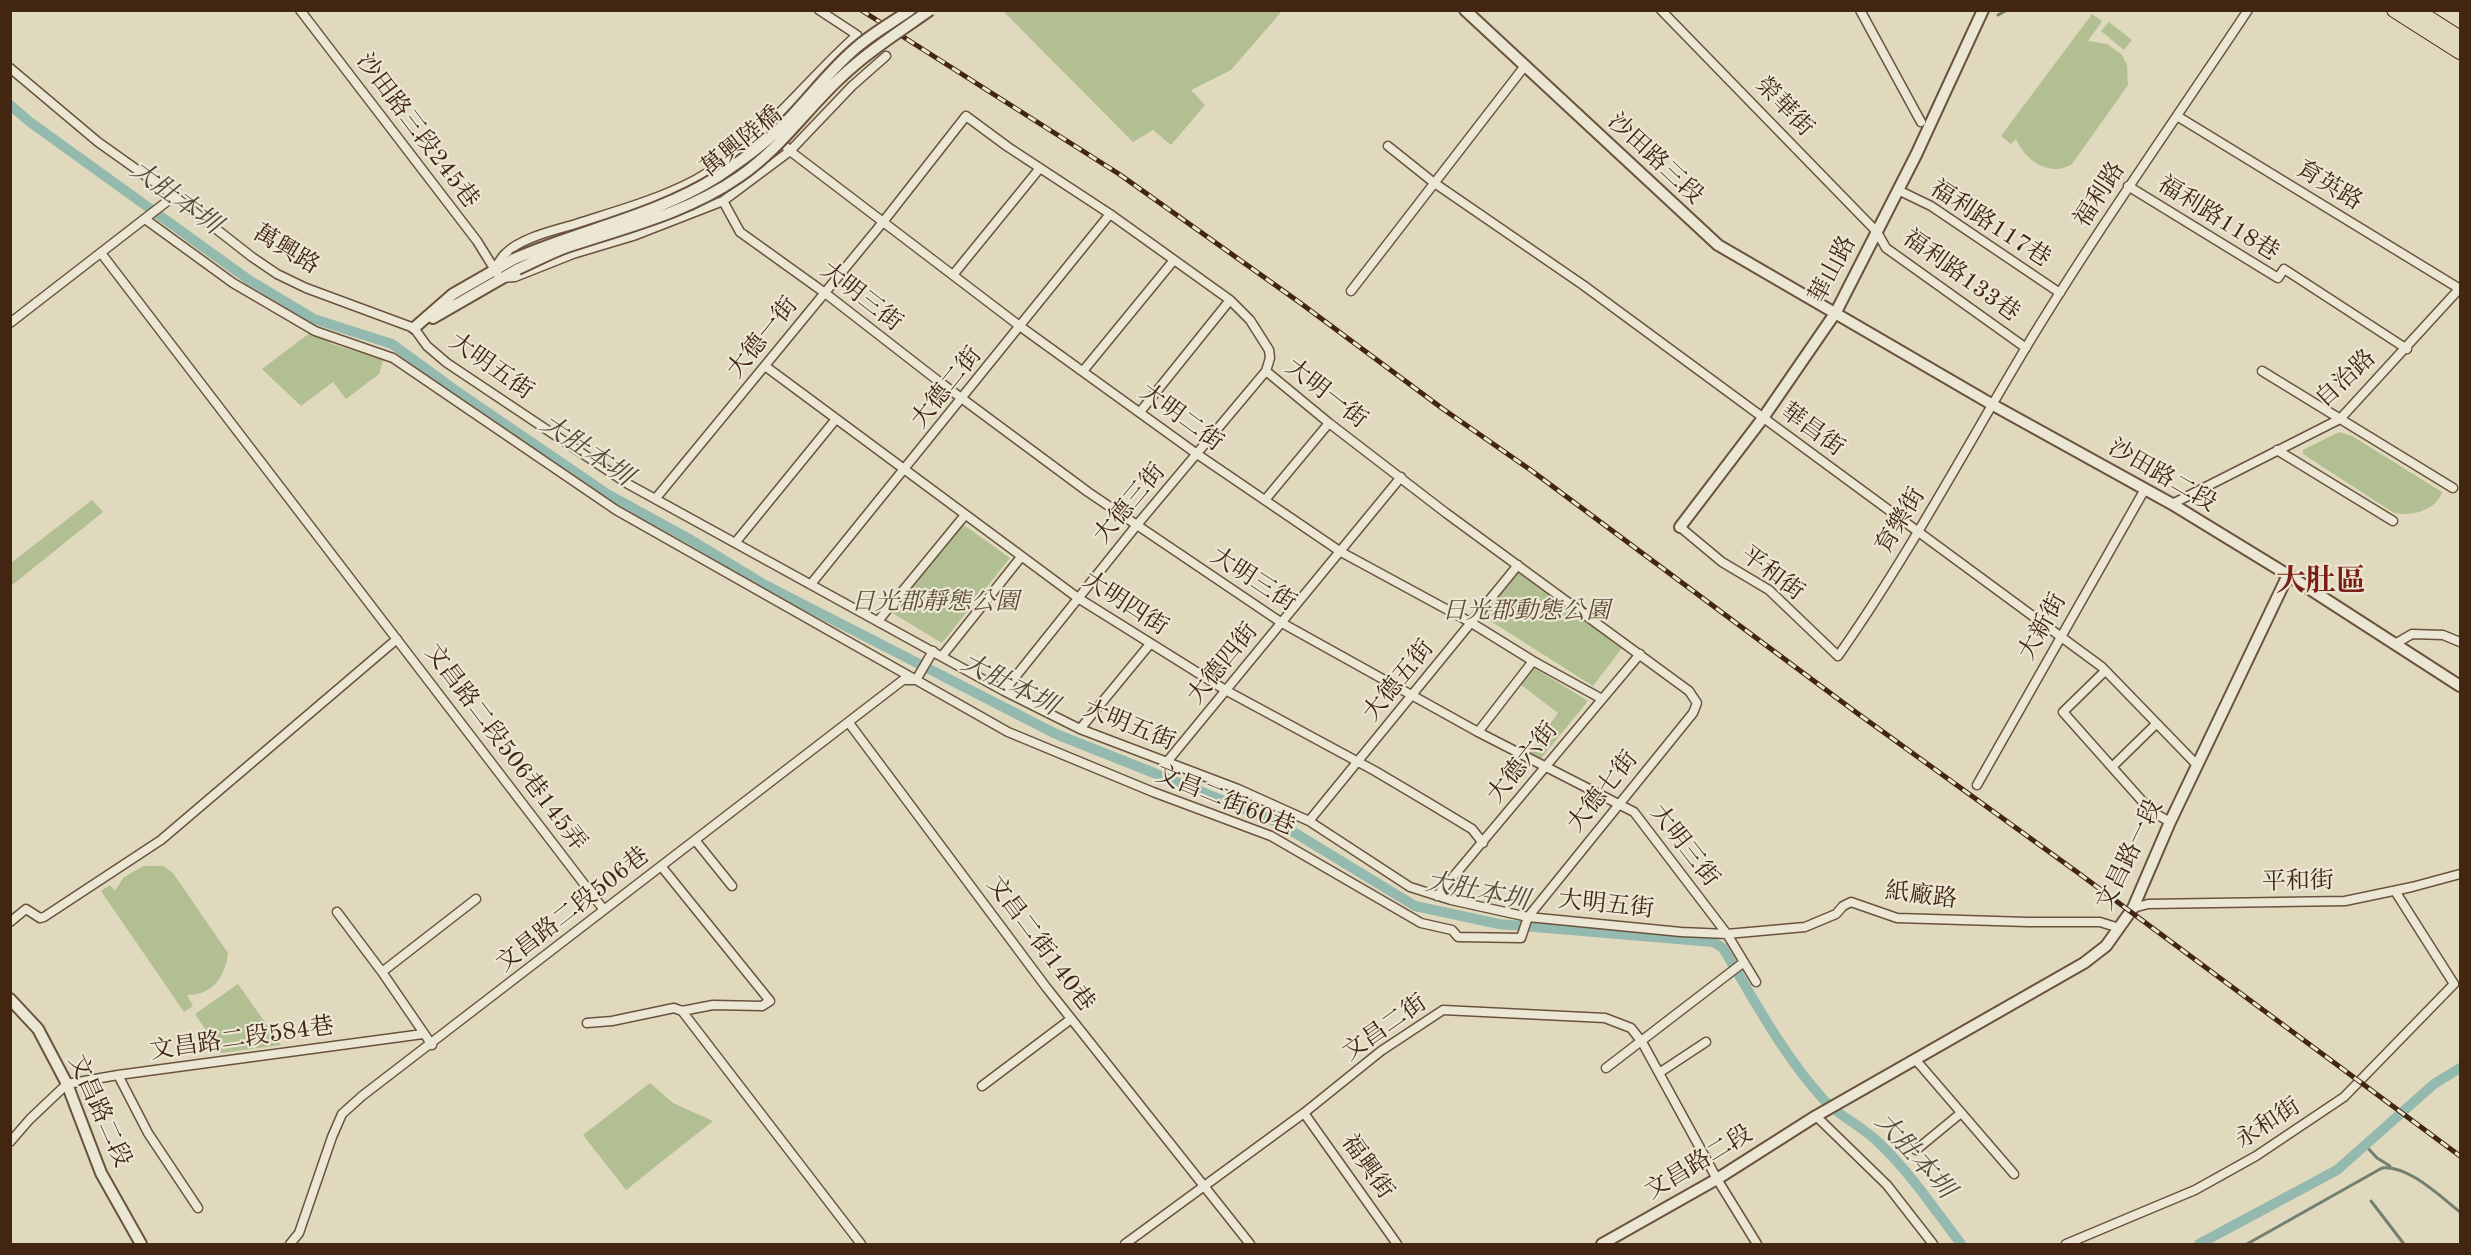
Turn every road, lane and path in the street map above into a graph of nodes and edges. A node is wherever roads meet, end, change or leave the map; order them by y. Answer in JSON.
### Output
{"nodes":[{"id":1,"x":300,"y":10,"type":"edge"},
{"id":2,"x":819,"y":10,"type":"edge"},
{"id":3,"x":910,"y":10,"type":"edge"},
{"id":4,"x":930,"y":10,"type":"edge"},
{"id":5,"x":1465,"y":10,"type":"edge"},
{"id":6,"x":1661,"y":10,"type":"edge"},
{"id":7,"x":1860,"y":10,"type":"edge"},
{"id":8,"x":1983,"y":10,"type":"edge"},
{"id":9,"x":2248,"y":10,"type":"edge"},
{"id":10,"x":2394,"y":10,"type":"edge"},
{"id":11,"x":2416,"y":10,"type":"edge"},
{"id":12,"x":2460,"y":38,"type":"edge"},
{"id":13,"x":2460,"y":52,"type":"edge"},
{"id":14,"x":886,"y":56,"type":"dead end"},
{"id":15,"x":827,"y":62,"type":"junction"},
{"id":16,"x":1524,"y":67,"type":"junction"},
{"id":17,"x":10,"y":68,"type":"edge"},
{"id":18,"x":852,"y":86,"type":"junction"},
{"id":19,"x":966,"y":116,"type":"joint"},
{"id":20,"x":2177,"y":116,"type":"junction"},
{"id":21,"x":1921,"y":122,"type":"dead end"},
{"id":22,"x":767,"y":127,"type":"junction"},
{"id":23,"x":1388,"y":146,"type":"dead end"},
{"id":24,"x":790,"y":151,"type":"junction"},
{"id":25,"x":1040,"y":168,"type":"junction"},
{"id":26,"x":1433,"y":183,"type":"junction"},
{"id":27,"x":2128,"y":186,"type":"junction"},
{"id":28,"x":1898,"y":190,"type":"junction"},
{"id":29,"x":174,"y":196,"type":"junction"},
{"id":30,"x":723,"y":201,"type":"junction"},
{"id":31,"x":1110,"y":214,"type":"junction"},
{"id":32,"x":145,"y":219,"type":"junction"},
{"id":33,"x":883,"y":222,"type":"junction"},
{"id":34,"x":1877,"y":232,"type":"junction"},
{"id":35,"x":101,"y":253,"type":"junction"},
{"id":36,"x":1174,"y":260,"type":"junction"},
{"id":37,"x":516,"y":264,"type":"junction"},
{"id":38,"x":497,"y":273,"type":"junction"},
{"id":39,"x":953,"y":275,"type":"junction"},
{"id":40,"x":2460,"y":288,"type":"edge"},
{"id":41,"x":1351,"y":291,"type":"dead end"},
{"id":42,"x":825,"y":293,"type":"junction"},
{"id":43,"x":2060,"y":293,"type":"junction"},
{"id":44,"x":1230,"y":300,"type":"junction"},
{"id":45,"x":1836,"y":312,"type":"junction"},
{"id":46,"x":10,"y":323,"type":"edge"},
{"id":47,"x":1021,"y":327,"type":"junction"},
{"id":48,"x":414,"y":328,"type":"junction"},
{"id":49,"x":2026,"y":348,"type":"junction"},
{"id":50,"x":2407,"y":349,"type":"junction"},
{"id":51,"x":765,"y":366,"type":"junction"},
{"id":52,"x":2262,"y":370,"type":"dead end"},
{"id":53,"x":1083,"y":371,"type":"junction"},
{"id":54,"x":1266,"y":371,"type":"junction"},
{"id":55,"x":963,"y":399,"type":"junction"},
{"id":56,"x":1993,"y":405,"type":"junction"},
{"id":57,"x":1140,"y":412,"type":"junction"},
{"id":58,"x":1763,"y":418,"type":"junction"},
{"id":59,"x":836,"y":419,"type":"junction"},
{"id":60,"x":2340,"y":419,"type":"junction"},
{"id":61,"x":1329,"y":423,"type":"junction"},
{"id":62,"x":2277,"y":450,"type":"junction"},
{"id":63,"x":1197,"y":454,"type":"junction"},
{"id":64,"x":905,"y":470,"type":"junction"},
{"id":65,"x":1401,"y":477,"type":"junction"},
{"id":66,"x":2453,"y":488,"type":"dead end"},
{"id":67,"x":2145,"y":489,"type":"junction"},
{"id":68,"x":656,"y":498,"type":"junction"},
{"id":69,"x":1265,"y":501,"type":"junction"},
{"id":70,"x":2172,"y":504,"type":"junction"},
{"id":71,"x":965,"y":515,"type":"junction"},
{"id":72,"x":2393,"y":521,"type":"dead end"},
{"id":73,"x":1136,"y":526,"type":"junction"},
{"id":74,"x":1680,"y":527,"type":"joint"},
{"id":75,"x":1917,"y":532,"type":"junction"},
{"id":76,"x":735,"y":543,"type":"junction"},
{"id":77,"x":1341,"y":552,"type":"junction"},
{"id":78,"x":1021,"y":557,"type":"junction"},
{"id":79,"x":1518,"y":565,"type":"junction"},
{"id":80,"x":2288,"y":575,"type":"junction"},
{"id":81,"x":811,"y":584,"type":"junction"},
{"id":82,"x":1078,"y":598,"type":"junction"},
{"id":83,"x":878,"y":621,"type":"junction"},
{"id":84,"x":1470,"y":622,"type":"junction"},
{"id":85,"x":1282,"y":623,"type":"junction"},
{"id":86,"x":2060,"y":638,"type":"junction"},
{"id":87,"x":397,"y":639,"type":"junction"},
{"id":88,"x":2460,"y":642,"type":"edge"},
{"id":89,"x":1150,"y":644,"type":"junction"},
{"id":90,"x":2396,"y":644,"type":"junction"},
{"id":91,"x":933,"y":651,"type":"junction"},
{"id":92,"x":1640,"y":654,"type":"junction"},
{"id":93,"x":942,"y":656,"type":"junction"},
{"id":94,"x":1838,"y":656,"type":"joint"},
{"id":95,"x":1533,"y":661,"type":"junction"},
{"id":96,"x":2105,"y":672,"type":"junction"},
{"id":97,"x":916,"y":680,"type":"junction"},
{"id":98,"x":2459,"y":688,"type":"edge"},
{"id":99,"x":1004,"y":691,"type":"junction"},
{"id":100,"x":1227,"y":691,"type":"junction"},
{"id":101,"x":1689,"y":691,"type":"joint"},
{"id":102,"x":1413,"y":696,"type":"junction"},
{"id":103,"x":1602,"y":699,"type":"junction"},
{"id":104,"x":849,"y":723,"type":"junction"},
{"id":105,"x":2156,"y":724,"type":"junction"},
{"id":106,"x":1080,"y":729,"type":"junction"},
{"id":107,"x":1478,"y":732,"type":"junction"},
{"id":108,"x":1357,"y":762,"type":"junction"},
{"id":109,"x":1166,"y":763,"type":"junction"},
{"id":110,"x":2197,"y":765,"type":"junction"},
{"id":111,"x":1544,"y":767,"type":"junction"},
{"id":112,"x":2112,"y":767,"type":"junction"},
{"id":113,"x":1977,"y":785,"type":"dead end"},
{"id":114,"x":1618,"y":803,"type":"junction"},
{"id":115,"x":1309,"y":821,"type":"junction"},
{"id":116,"x":2170,"y":822,"type":"junction"},
{"id":117,"x":695,"y":840,"type":"junction"},
{"id":118,"x":1483,"y":843,"type":"junction"},
{"id":119,"x":661,"y":866,"type":"junction"},
{"id":120,"x":2460,"y":874,"type":"edge"},
{"id":121,"x":732,"y":886,"type":"dead end"},
{"id":122,"x":2395,"y":891,"type":"junction"},
{"id":123,"x":1437,"y":896,"type":"junction"},
{"id":124,"x":476,"y":899,"type":"dead end"},
{"id":125,"x":2133,"y":908,"type":"junction"},
{"id":126,"x":604,"y":910,"type":"junction"},
{"id":127,"x":337,"y":912,"type":"dead end"},
{"id":128,"x":1528,"y":917,"type":"junction"},
{"id":129,"x":10,"y":922,"type":"edge"},
{"id":130,"x":2119,"y":928,"type":"junction"},
{"id":131,"x":1726,"y":934,"type":"junction"},
{"id":132,"x":1521,"y":938,"type":"joint"},
{"id":133,"x":1744,"y":962,"type":"junction"},
{"id":134,"x":382,"y":972,"type":"junction"},
{"id":135,"x":1756,"y":982,"type":"dead end"},
{"id":136,"x":10,"y":999,"type":"edge"},
{"id":137,"x":682,"y":1011,"type":"junction"},
{"id":138,"x":1071,"y":1019,"type":"junction"},
{"id":139,"x":587,"y":1023,"type":"dead end"},
{"id":140,"x":423,"y":1034,"type":"junction"},
{"id":141,"x":1642,"y":1042,"type":"junction"},
{"id":142,"x":1706,"y":1042,"type":"dead end"},
{"id":143,"x":432,"y":1045,"type":"junction"},
{"id":144,"x":1915,"y":1059,"type":"junction"},
{"id":145,"x":1606,"y":1068,"type":"dead end"},
{"id":146,"x":1659,"y":1073,"type":"junction"},
{"id":147,"x":118,"y":1075,"type":"junction"},
{"id":148,"x":67,"y":1084,"type":"junction"},
{"id":149,"x":982,"y":1086,"type":"dead end"},
{"id":150,"x":1304,"y":1113,"type":"junction"},
{"id":151,"x":1961,"y":1113,"type":"junction"},
{"id":152,"x":1816,"y":1116,"type":"junction"},
{"id":153,"x":10,"y":1142,"type":"edge"},
{"id":154,"x":1916,"y":1150,"type":"dead end"},
{"id":155,"x":2014,"y":1174,"type":"dead end"},
{"id":156,"x":1717,"y":1179,"type":"junction"},
{"id":157,"x":1204,"y":1186,"type":"junction"},
{"id":158,"x":198,"y":1208,"type":"dead end"},
{"id":159,"x":141,"y":1245,"type":"edge"},
{"id":160,"x":290,"y":1245,"type":"edge"},
{"id":161,"x":861,"y":1245,"type":"edge"},
{"id":162,"x":1125,"y":1245,"type":"edge"},
{"id":163,"x":1250,"y":1245,"type":"edge"},
{"id":164,"x":1397,"y":1245,"type":"edge"},
{"id":165,"x":1602,"y":1245,"type":"edge"},
{"id":166,"x":1757,"y":1245,"type":"edge"},
{"id":167,"x":1933,"y":1245,"type":"edge"},
{"id":168,"x":2066,"y":1245,"type":"edge"}],
"edges":[{"from":1,"to":38,"type":"street","name":"沙田路三段245巷"},
{"from":2,"to":15,"type":"street"},
{"from":3,"to":37,"type":"street","name":"萬興陸橋","bridge":true},
{"from":4,"to":37,"type":"street","name":"萬興陸橋","bridge":true},
{"from":5,"to":16,"type":"street","name":"沙田路三段"},
{"from":6,"to":34,"type":"street","name":"榮華街"},
{"from":7,"to":21,"type":"street"},
{"from":8,"to":28,"type":"street","name":"華山路"},
{"from":9,"to":20,"type":"street","name":"福利路"},
{"from":10,"to":13,"type":"main road"},
{"from":11,"to":12,"type":"main road"},
{"from":14,"to":18,"type":"street"},
{"from":15,"to":18,"type":"street"},
{"from":15,"to":22,"type":"street"},
{"from":16,"to":26,"type":"street"},
{"from":16,"to":45,"type":"street","name":"沙田路三段"},
{"from":17,"to":29,"type":"street","name":"萬興路"},
{"from":18,"to":24,"type":"street"},
{"from":19,"to":25,"type":"street","name":"大明一街"},
{"from":19,"to":33,"type":"street","name":"大德一街"},
{"from":20,"to":27,"type":"street","name":"福利路"},
{"from":20,"to":40,"type":"street","name":"育英路"},
{"from":22,"to":24,"type":"street","name":"大明二街"},
{"from":22,"to":38,"type":"street"},
{"from":23,"to":26,"type":"street","name":"華昌街"},
{"from":24,"to":30,"type":"street"},
{"from":24,"to":33,"type":"street","name":"大明二街"},
{"from":25,"to":31,"type":"street","name":"大明一街"},
{"from":25,"to":39,"type":"street"},
{"from":26,"to":41,"type":"street"},
{"from":26,"to":58,"type":"street","name":"華昌街"},
{"from":27,"to":43,"type":"street","name":"福利路"},
{"from":27,"to":50,"type":"street","name":"福利路118巷"},
{"from":28,"to":34,"type":"street","name":"華山路"},
{"from":28,"to":43,"type":"street","name":"福利路117巷"},
{"from":29,"to":32,"type":"street"},
{"from":29,"to":48,"type":"street","name":"萬興路"},
{"from":30,"to":38,"type":"street"},
{"from":30,"to":42,"type":"street","name":"大明三街"},
{"from":31,"to":36,"type":"street","name":"大明一街"},
{"from":31,"to":47,"type":"street","name":"大德二街"},
{"from":32,"to":35,"type":"street"},
{"from":32,"to":97,"type":"street","name":"文昌二街60巷"},
{"from":33,"to":39,"type":"street","name":"大明二街"},
{"from":33,"to":42,"type":"street","name":"大德一街"},
{"from":34,"to":45,"type":"street","name":"華山路"},
{"from":34,"to":49,"type":"street","name":"福利路133巷"},
{"from":35,"to":46,"type":"street"},
{"from":35,"to":87,"type":"street","name":"文昌路二段506巷145弄"},
{"from":36,"to":44,"type":"street","name":"大明一街"},
{"from":36,"to":53,"type":"street"},
{"from":37,"to":38,"type":"street"},
{"from":38,"to":48,"type":"street"},
{"from":39,"to":47,"type":"street","name":"大明二街"},
{"from":40,"to":50,"type":"street","name":"自治路"},
{"from":42,"to":51,"type":"street","name":"大德一街"},
{"from":42,"to":55,"type":"street","name":"大明三街"},
{"from":43,"to":49,"type":"street","name":"福利路"},
{"from":44,"to":54,"type":"street","name":"大明一街"},
{"from":44,"to":57,"type":"street"},
{"from":45,"to":56,"type":"street","name":"沙田路二段"},
{"from":45,"to":58,"type":"street","name":"華山路"},
{"from":47,"to":53,"type":"street","name":"大明二街"},
{"from":47,"to":55,"type":"street","name":"大德二街"},
{"from":48,"to":68,"type":"street","name":"大明五街"},
{"from":49,"to":56,"type":"street","name":"福利路"},
{"from":50,"to":60,"type":"street","name":"自治路"},
{"from":51,"to":59,"type":"street","name":"大明四街"},
{"from":51,"to":68,"type":"street","name":"大德一街"},
{"from":52,"to":60,"type":"street"},
{"from":53,"to":57,"type":"street","name":"大明二街"},
{"from":54,"to":61,"type":"street","name":"大明一街"},
{"from":54,"to":63,"type":"street","name":"大德三街"},
{"from":55,"to":64,"type":"street","name":"大德二街"},
{"from":55,"to":73,"type":"street","name":"大明三街"},
{"from":56,"to":67,"type":"street","name":"沙田路二段"},
{"from":56,"to":75,"type":"street","name":"育樂街"},
{"from":57,"to":63,"type":"street","name":"大明二街"},
{"from":58,"to":74,"type":"street","name":"華山路"},
{"from":58,"to":75,"type":"street","name":"華昌街"},
{"from":59,"to":64,"type":"street","name":"大明四街"},
{"from":59,"to":76,"type":"street"},
{"from":60,"to":62,"type":"street","name":"自治路"},
{"from":60,"to":66,"type":"street"},
{"from":61,"to":65,"type":"street","name":"大明一街"},
{"from":61,"to":69,"type":"street"},
{"from":62,"to":70,"type":"street","name":"自治路"},
{"from":62,"to":72,"type":"street"},
{"from":63,"to":69,"type":"street","name":"大明二街"},
{"from":63,"to":73,"type":"street","name":"大德三街"},
{"from":64,"to":71,"type":"street","name":"大明四街"},
{"from":64,"to":81,"type":"street","name":"大德二街"},
{"from":65,"to":77,"type":"street","name":"大德四街"},
{"from":65,"to":79,"type":"street","name":"大明一街"},
{"from":67,"to":70,"type":"street","name":"沙田路二段"},
{"from":67,"to":86,"type":"street","name":"大新街"},
{"from":68,"to":76,"type":"street","name":"大明五街"},
{"from":69,"to":77,"type":"street","name":"大明二街"},
{"from":70,"to":80,"type":"street","name":"沙田路二段"},
{"from":71,"to":78,"type":"street","name":"大明四街"},
{"from":71,"to":83,"type":"street"},
{"from":73,"to":82,"type":"street","name":"大德三街"},
{"from":73,"to":85,"type":"street","name":"大明三街"},
{"from":74,"to":94,"type":"street","name":"平和街"},
{"from":75,"to":86,"type":"street","name":"華昌街"},
{"from":75,"to":94,"type":"street","name":"育樂街"},
{"from":76,"to":81,"type":"street","name":"大明五街"},
{"from":77,"to":84,"type":"street","name":"大明二街"},
{"from":77,"to":85,"type":"street","name":"大德四街"},
{"from":78,"to":82,"type":"street","name":"大明四街"},
{"from":78,"to":93,"type":"street"},
{"from":79,"to":84,"type":"street","name":"大德五街"},
{"from":79,"to":92,"type":"street","name":"大明一街"},
{"from":80,"to":90,"type":"street","name":"沙田路二段"},
{"from":80,"to":110,"type":"street","name":"文昌路一段"},
{"from":81,"to":83,"type":"street","name":"大明五街"},
{"from":82,"to":89,"type":"street","name":"大明四街"},
{"from":82,"to":99,"type":"street","name":"大德三街"},
{"from":83,"to":91,"type":"street","name":"大明五街"},
{"from":84,"to":95,"type":"street","name":"大明二街"},
{"from":84,"to":102,"type":"street","name":"大德五街"},
{"from":85,"to":100,"type":"street","name":"大德四街"},
{"from":85,"to":102,"type":"street","name":"大明三街"},
{"from":86,"to":96,"type":"street","name":"華昌街"},
{"from":86,"to":113,"type":"street","name":"大新街"},
{"from":87,"to":126,"type":"street","name":"文昌路二段506巷145弄"},
{"from":87,"to":129,"type":"street"},
{"from":88,"to":90,"type":"street"},
{"from":89,"to":100,"type":"street","name":"大明四街"},
{"from":89,"to":106,"type":"street"},
{"from":90,"to":98,"type":"street","name":"沙田路二段"},
{"from":91,"to":93,"type":"street","name":"大明五街"},
{"from":91,"to":97,"type":"street"},
{"from":92,"to":101,"type":"street","name":"大明一街"},
{"from":92,"to":103,"type":"street","name":"大德六街"},
{"from":93,"to":99,"type":"street","name":"大明五街"},
{"from":95,"to":103,"type":"street","name":"大明二街"},
{"from":95,"to":107,"type":"street"},
{"from":96,"to":105,"type":"street","name":"華昌街"},
{"from":96,"to":112,"type":"street"},
{"from":97,"to":104,"type":"street","name":"文昌路二段506巷"},
{"from":97,"to":132,"type":"street","name":"文昌二街60巷"},
{"from":99,"to":106,"type":"street","name":"大明五街"},
{"from":100,"to":108,"type":"street","name":"大明四街"},
{"from":100,"to":109,"type":"street","name":"大德四街"},
{"from":101,"to":114,"type":"street","name":"大德七街"},
{"from":102,"to":107,"type":"street","name":"大明三街"},
{"from":102,"to":108,"type":"street","name":"大德五街"},
{"from":103,"to":111,"type":"street","name":"大德六街"},
{"from":104,"to":117,"type":"street","name":"文昌路二段506巷"},
{"from":104,"to":138,"type":"street","name":"文昌二街140巷"},
{"from":105,"to":110,"type":"street","name":"華昌街"},
{"from":105,"to":112,"type":"street"},
{"from":106,"to":109,"type":"street","name":"大明五街"},
{"from":107,"to":111,"type":"street","name":"大明三街"},
{"from":108,"to":115,"type":"street","name":"大德五街"},
{"from":108,"to":118,"type":"street","name":"大明四街"},
{"from":109,"to":115,"type":"street","name":"大明五街"},
{"from":110,"to":116,"type":"street","name":"文昌路一段"},
{"from":111,"to":114,"type":"street","name":"大明三街"},
{"from":111,"to":118,"type":"street","name":"大德六街"},
{"from":112,"to":116,"type":"street"},
{"from":114,"to":128,"type":"street","name":"大德七街"},
{"from":114,"to":131,"type":"street","name":"大明三街"},
{"from":115,"to":123,"type":"street","name":"大明五街"},
{"from":116,"to":125,"type":"street","name":"文昌路一段"},
{"from":117,"to":119,"type":"street","name":"文昌路二段506巷"},
{"from":117,"to":121,"type":"street"},
{"from":118,"to":123,"type":"street","name":"大德六街"},
{"from":119,"to":126,"type":"street","name":"文昌路二段506巷"},
{"from":119,"to":137,"type":"street"},
{"from":120,"to":122,"type":"street","name":"平和街"},
{"from":122,"to":125,"type":"street","name":"平和街"},
{"from":122,"to":168,"type":"street","name":"永和街"},
{"from":123,"to":128,"type":"street","name":"大明五街"},
{"from":124,"to":134,"type":"street"},
{"from":125,"to":130,"type":"street","name":"文昌路一段"},
{"from":126,"to":143,"type":"street","name":"文昌路二段506巷"},
{"from":127,"to":134,"type":"street"},
{"from":128,"to":131,"type":"street","name":"大明五街"},
{"from":128,"to":132,"type":"street","name":"大德七街"},
{"from":130,"to":131,"type":"street","name":"紙廠路"},
{"from":130,"to":144,"type":"street","name":"文昌路一段"},
{"from":131,"to":133,"type":"street","name":"大明三街"},
{"from":133,"to":135,"type":"street","name":"大明三街"},
{"from":133,"to":141,"type":"street"},
{"from":134,"to":140,"type":"street"},
{"from":136,"to":148,"type":"street","name":"文昌路二段"},
{"from":137,"to":139,"type":"street"},
{"from":137,"to":161,"type":"street"},
{"from":138,"to":149,"type":"street"},
{"from":138,"to":157,"type":"street","name":"文昌二街140巷"},
{"from":140,"to":143,"type":"street"},
{"from":140,"to":147,"type":"street","name":"文昌路二段584巷"},
{"from":141,"to":145,"type":"street"},
{"from":141,"to":146,"type":"street","name":"文昌二街"},
{"from":141,"to":150,"type":"street","name":"文昌二街"},
{"from":142,"to":146,"type":"street"},
{"from":143,"to":160,"type":"street","name":"文昌路二段506巷"},
{"from":144,"to":151,"type":"street"},
{"from":144,"to":152,"type":"street","name":"文昌路一段"},
{"from":146,"to":156,"type":"street","name":"文昌二街"},
{"from":147,"to":148,"type":"street","name":"文昌路二段584巷"},
{"from":147,"to":158,"type":"street"},
{"from":148,"to":153,"type":"street"},
{"from":148,"to":159,"type":"street","name":"文昌路二段"},
{"from":150,"to":157,"type":"street","name":"文昌二街"},
{"from":150,"to":164,"type":"street","name":"福興街"},
{"from":151,"to":154,"type":"street"},
{"from":151,"to":155,"type":"street"},
{"from":152,"to":156,"type":"street","name":"文昌路二段"},
{"from":152,"to":167,"type":"street"},
{"from":156,"to":165,"type":"street","name":"文昌路二段"},
{"from":156,"to":166,"type":"street","name":"文昌二街"},
{"from":157,"to":162,"type":"street","name":"文昌二街"},
{"from":157,"to":163,"type":"street","name":"文昌二街140巷"}]}
